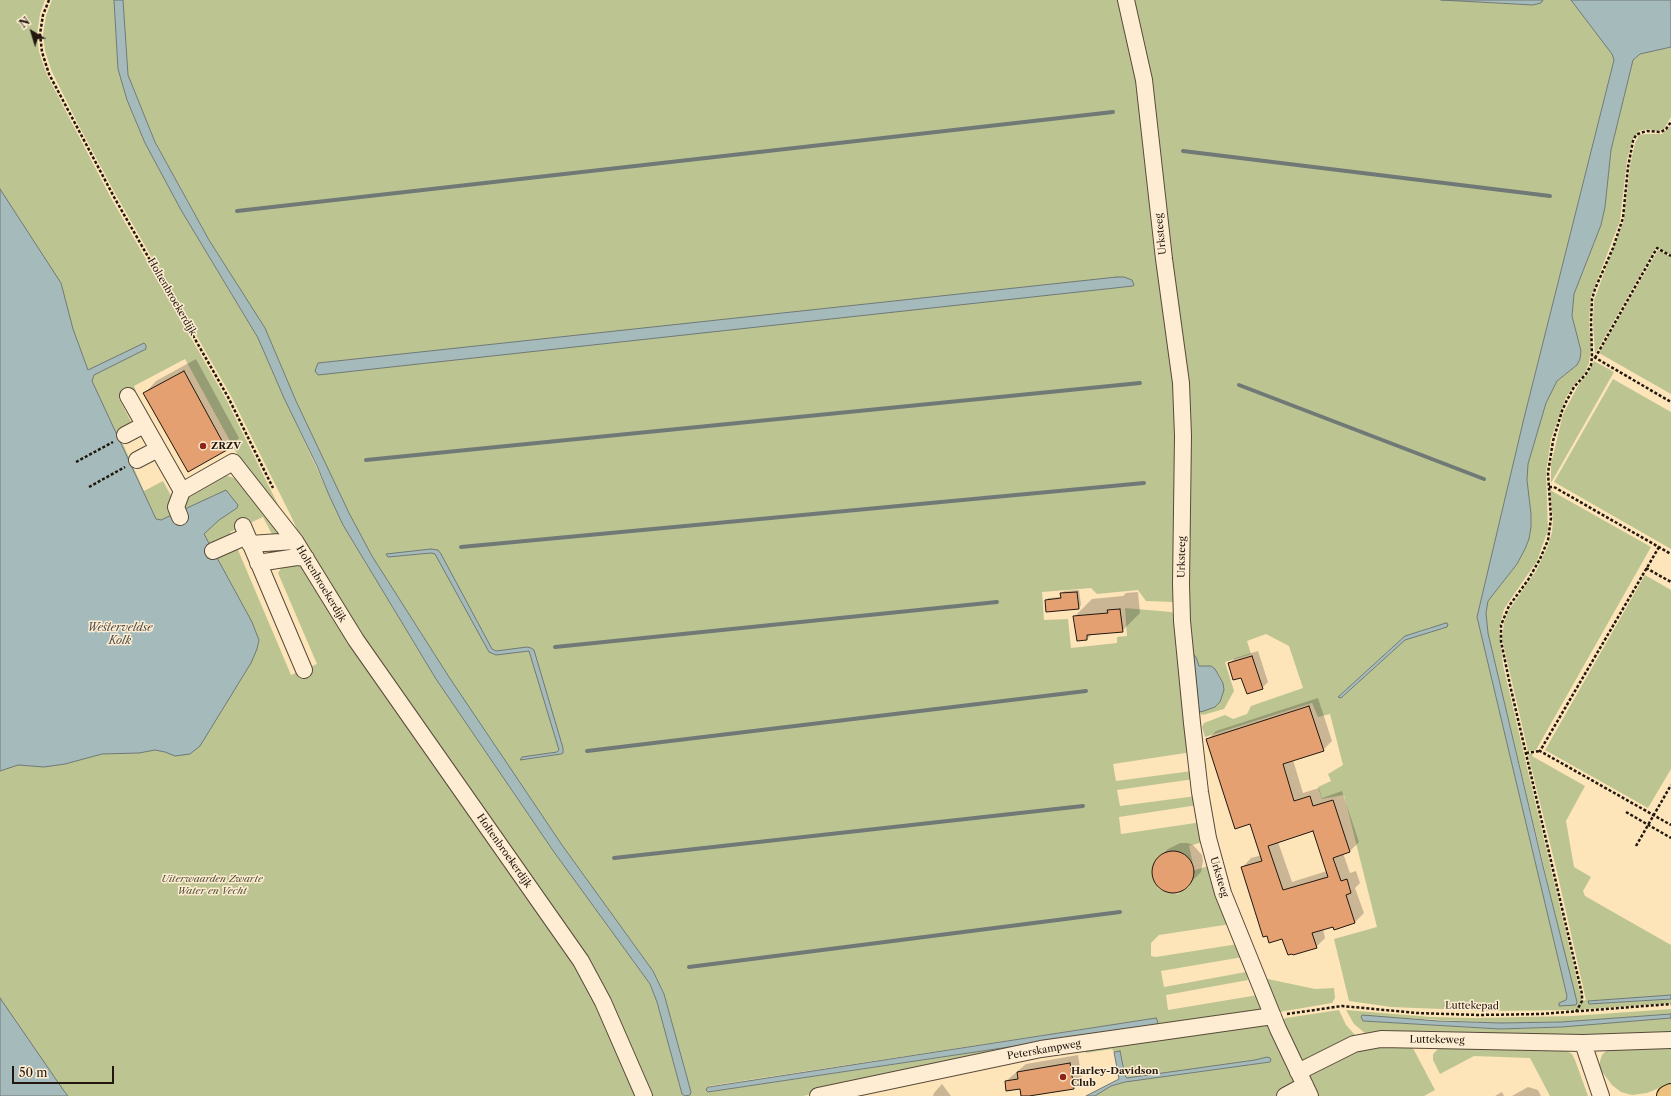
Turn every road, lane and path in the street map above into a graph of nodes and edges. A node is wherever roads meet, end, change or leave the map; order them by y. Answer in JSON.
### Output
{"nodes":[{"id":1,"x":49,"y":0,"type":"edge"},
{"id":2,"x":1126,"y":0,"type":"edge"},
{"id":3,"x":1671,"y":122,"type":"edge"},
{"id":4,"x":1671,"y":256,"type":"edge"},
{"id":5,"x":1594,"y":357,"type":"junction"},
{"id":6,"x":128,"y":396,"type":"dead end"},
{"id":7,"x":1671,"y":402,"type":"edge"},
{"id":8,"x":144,"y":425,"type":"junction"},
{"id":9,"x":125,"y":435,"type":"joint"},
{"id":10,"x":158,"y":449,"type":"junction"},
{"id":11,"x":137,"y":460,"type":"joint"},
{"id":12,"x":76,"y":462,"type":"dead end"},
{"id":13,"x":89,"y":487,"type":"dead end"},
{"id":14,"x":1548,"y":487,"type":"junction"},
{"id":15,"x":182,"y":491,"type":"junction"},
{"id":16,"x":275,"y":491,"type":"dead end"},
{"id":17,"x":180,"y":517,"type":"dead end"},
{"id":18,"x":247,"y":535,"type":"junction"},
{"id":19,"x":295,"y":541,"type":"junction"},
{"id":20,"x":1659,"y":547,"type":"junction"},
{"id":21,"x":213,"y":551,"type":"dead end"},
{"id":22,"x":1671,"y":554,"type":"edge"},
{"id":23,"x":306,"y":558,"type":"junction"},
{"id":24,"x":258,"y":563,"type":"junction"},
{"id":25,"x":1646,"y":568,"type":"junction"},
{"id":26,"x":1671,"y":582,"type":"edge"},
{"id":27,"x":304,"y":670,"type":"dead end"},
{"id":28,"x":1540,"y":752,"type":"junction"},
{"id":29,"x":1526,"y":753,"type":"junction"},
{"id":30,"x":1671,"y":785,"type":"edge"},
{"id":31,"x":1626,"y":812,"type":"dead end"},
{"id":32,"x":1654,"y":815,"type":"junction"},
{"id":33,"x":1648,"y":825,"type":"junction"},
{"id":34,"x":1671,"y":825,"type":"edge"},
{"id":35,"x":1671,"y":838,"type":"edge"},
{"id":36,"x":1636,"y":846,"type":"dead end"},
{"id":37,"x":1671,"y":1004,"type":"edge"},
{"id":38,"x":1576,"y":1012,"type":"junction"},
{"id":39,"x":1273,"y":1016,"type":"junction"},
{"id":40,"x":1671,"y":1040,"type":"edge"},
{"id":41,"x":1583,"y":1043,"type":"junction"},
{"id":42,"x":1304,"y":1084,"type":"edge"},
{"id":43,"x":866,"y":1091,"type":"edge"},
{"id":44,"x":1671,"y":1094,"type":"edge"},
{"id":45,"x":644,"y":1096,"type":"edge"},
{"id":46,"x":818,"y":1096,"type":"edge"},
{"id":47,"x":1285,"y":1096,"type":"edge"},
{"id":48,"x":1600,"y":1096,"type":"edge"},
{"id":49,"x":1666,"y":1096,"type":"edge"}],
"edges":[{"from":1,"to":16,"type":"path","name":"Holtenbroekerdijk"},
{"from":2,"to":39,"type":"street","name":"Urksteeg"},
{"from":3,"to":5,"type":"path"},
{"from":4,"to":5,"type":"path"},
{"from":5,"to":7,"type":"path"},
{"from":5,"to":14,"type":"path"},
{"from":6,"to":8,"type":"street"},
{"from":8,"to":9,"type":"street"},
{"from":8,"to":10,"type":"street"},
{"from":9,"to":12,"type":"path"},
{"from":10,"to":11,"type":"street"},
{"from":10,"to":15,"type":"street"},
{"from":11,"to":13,"type":"path"},
{"from":14,"to":20,"type":"path"},
{"from":14,"to":29,"type":"path"},
{"from":15,"to":17,"type":"street"},
{"from":15,"to":19,"type":"street","name":"Holtenbroekerdijk"},
{"from":18,"to":19,"type":"street"},
{"from":18,"to":21,"type":"street"},
{"from":18,"to":24,"type":"street"},
{"from":19,"to":23,"type":"street","name":"Holtenbroekerdijk"},
{"from":20,"to":22,"type":"path"},
{"from":20,"to":25,"type":"path"},
{"from":23,"to":24,"type":"street"},
{"from":23,"to":45,"type":"street","name":"Holtenbroekerdijk"},
{"from":24,"to":27,"type":"street"},
{"from":25,"to":26,"type":"path"},
{"from":25,"to":28,"type":"path"},
{"from":28,"to":29,"type":"path"},
{"from":28,"to":32,"type":"path"},
{"from":29,"to":38,"type":"path"},
{"from":30,"to":32,"type":"path"},
{"from":31,"to":33,"type":"path"},
{"from":32,"to":33,"type":"path"},
{"from":32,"to":34,"type":"path"},
{"from":33,"to":35,"type":"path"},
{"from":33,"to":36,"type":"path"},
{"from":37,"to":38,"type":"path","name":"Luttekepad"},
{"from":38,"to":39,"type":"path","name":"Luttekepad"},
{"from":39,"to":42,"type":"street","name":"Urksteeg"},
{"from":39,"to":43,"type":"street","name":"Peterskampweg"},
{"from":40,"to":41,"type":"street","name":"Luttekeweg"},
{"from":41,"to":42,"type":"street","name":"Luttekeweg"},
{"from":41,"to":48,"type":"street"},
{"from":42,"to":47,"type":"street","name":"Luttekeweg"},
{"from":43,"to":46,"type":"street","name":"Peterskampweg"},
{"from":44,"to":49,"type":"main road"}]}
